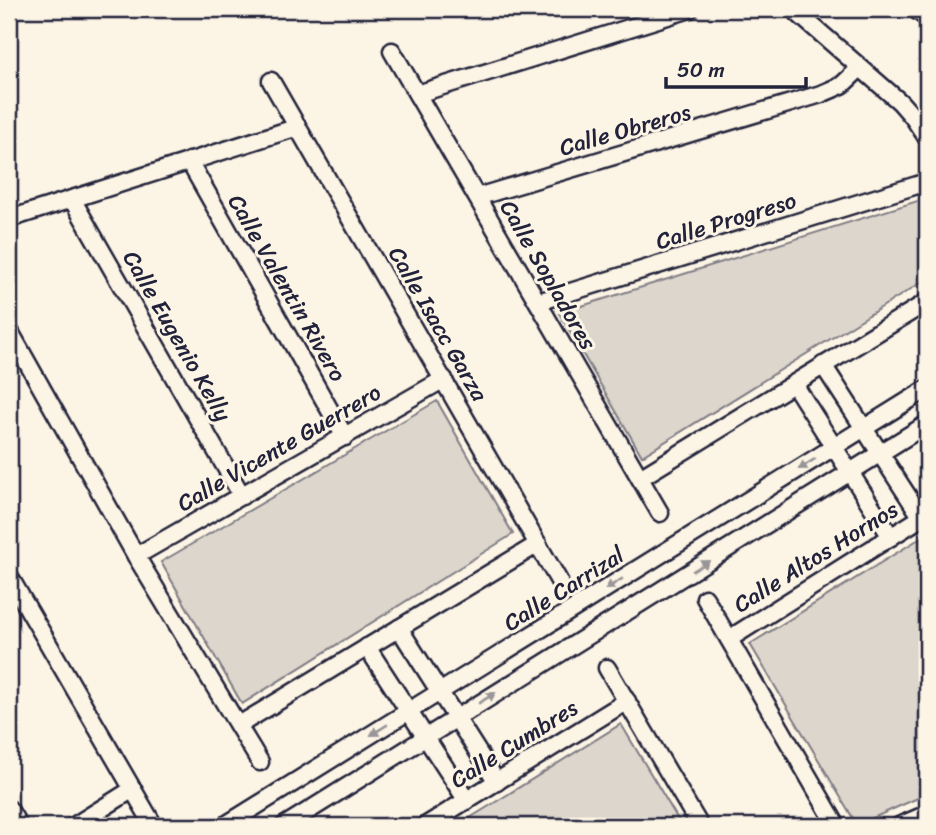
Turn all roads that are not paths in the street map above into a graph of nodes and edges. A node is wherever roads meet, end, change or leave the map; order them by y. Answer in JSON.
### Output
{"nodes":[{"id":1,"x":690,"y":9,"type":"edge"},
{"id":2,"x":793,"y":9,"type":"edge"},
{"id":3,"x":915,"y":9,"type":"edge"},
{"id":4,"x":927,"y":18,"type":"edge"},
{"id":5,"x":392,"y":51,"type":"dead end"},
{"id":6,"x":860,"y":68,"type":"junction"},
{"id":7,"x":271,"y":81,"type":"dead end"},
{"id":8,"x":416,"y":94,"type":"junction"},
{"id":9,"x":298,"y":127,"type":"junction"},
{"id":10,"x":927,"y":138,"type":"edge"},
{"id":11,"x":189,"y":162,"type":"junction"},
{"id":12,"x":927,"y":182,"type":"edge"},
{"id":13,"x":477,"y":197,"type":"junction"},
{"id":14,"x":72,"y":199,"type":"junction"},
{"id":15,"x":9,"y":219,"type":"edge"},
{"id":16,"x":538,"y":302,"type":"junction"},
{"id":17,"x":927,"y":302,"type":"edge"},
{"id":18,"x":9,"y":330,"type":"edge"},
{"id":19,"x":823,"y":365,"type":"junction"},
{"id":20,"x":444,"y":379,"type":"junction"},
{"id":21,"x":794,"y":384,"type":"junction"},
{"id":22,"x":927,"y":389,"type":"edge"},
{"id":23,"x":927,"y":424,"type":"edge"},
{"id":24,"x":864,"y":428,"type":"junction"},
{"id":25,"x":345,"y":437,"type":"junction"},
{"id":26,"x":834,"y":447,"type":"junction"},
{"id":27,"x":881,"y":455,"type":"junction"},
{"id":28,"x":851,"y":473,"type":"junction"},
{"id":29,"x":640,"y":478,"type":"junction"},
{"id":30,"x":242,"y":496,"type":"junction"},
{"id":31,"x":660,"y":513,"type":"dead end"},
{"id":32,"x":925,"y":516,"type":"edge"},
{"id":33,"x":891,"y":537,"type":"junction"},
{"id":34,"x":538,"y":544,"type":"junction"},
{"id":35,"x":136,"y":556,"type":"junction"},
{"id":36,"x":9,"y":576,"type":"edge"},
{"id":37,"x":559,"y":581,"type":"dead end"},
{"id":38,"x":705,"y":598,"type":"dead end"},
{"id":39,"x":399,"y":628,"type":"junction"},
{"id":40,"x":729,"y":639,"type":"junction"},
{"id":41,"x":368,"y":648,"type":"junction"},
{"id":42,"x":607,"y":668,"type":"dead end"},
{"id":43,"x":440,"y":692,"type":"junction"},
{"id":44,"x":626,"y":701,"type":"junction"},
{"id":45,"x":409,"y":712,"type":"junction"},
{"id":46,"x":456,"y":718,"type":"junction"},
{"id":47,"x":239,"y":725,"type":"junction"},
{"id":48,"x":425,"y":737,"type":"junction"},
{"id":49,"x":260,"y":762,"type":"dead end"},
{"id":50,"x":497,"y":782,"type":"junction"},
{"id":51,"x":133,"y":789,"type":"junction"},
{"id":52,"x":467,"y":801,"type":"junction"},
{"id":53,"x":9,"y":809,"type":"edge"},
{"id":54,"x":927,"y":814,"type":"edge"},
{"id":55,"x":19,"y":826,"type":"edge"},
{"id":56,"x":74,"y":826,"type":"edge"},
{"id":57,"x":154,"y":826,"type":"edge"},
{"id":58,"x":223,"y":826,"type":"edge"},
{"id":59,"x":284,"y":826,"type":"edge"},
{"id":60,"x":425,"y":826,"type":"edge"},
{"id":61,"x":700,"y":826,"type":"edge"},
{"id":62,"x":837,"y":826,"type":"edge"},
{"id":63,"x":900,"y":826,"type":"edge"}],
"edges":[{"from":1,"to":8,"type":"street"},
{"from":2,"to":6,"type":"street"},
{"from":3,"to":4,"type":"street"},
{"from":5,"to":8,"type":"street","name":"Calle Sopladores"},
{"from":6,"to":10,"type":"street"},
{"from":6,"to":13,"type":"street","name":"Calle Obreros"},
{"from":7,"to":9,"type":"street","name":"Calle Isacc Garza"},
{"from":8,"to":13,"type":"street","name":"Calle Sopladores"},
{"from":9,"to":11,"type":"street"},
{"from":9,"to":20,"type":"street","name":"Calle Isacc Garza"},
{"from":11,"to":14,"type":"street"},
{"from":11,"to":25,"type":"street","name":"Calle Valentin Rivero"},
{"from":12,"to":16,"type":"street","name":"Calle Progreso"},
{"from":13,"to":16,"type":"street","name":"Calle Sopladores"},
{"from":14,"to":15,"type":"street"},
{"from":14,"to":30,"type":"street","name":"Calle Eugenio Kelly"},
{"from":16,"to":29,"type":"street","name":"Calle Sopladores"},
{"from":17,"to":19,"type":"street"},
{"from":18,"to":35,"type":"street"},
{"from":19,"to":21,"type":"street"},
{"from":19,"to":24,"type":"street"},
{"from":20,"to":25,"type":"street","name":"Calle Vicente Guerrero"},
{"from":20,"to":34,"type":"street","name":"Calle Isacc Garza"},
{"from":21,"to":26,"type":"street"},
{"from":21,"to":29,"type":"street"},
{"from":22,"to":24,"type":"street","name":"Calle Carrizal"},
{"from":23,"to":27,"type":"street"},
{"from":24,"to":26,"type":"street","name":"Calle Carrizal"},
{"from":24,"to":27,"type":"street"},
{"from":25,"to":30,"type":"street","name":"Calle Vicente Guerrero"},
{"from":26,"to":28,"type":"street"},
{"from":26,"to":43,"type":"street","name":"Calle Carrizal","one_way":true},
{"from":27,"to":28,"type":"street"},
{"from":27,"to":32,"type":"street"},
{"from":28,"to":33,"type":"street"},
{"from":46,"to":28,"type":"street","one_way":true},
{"from":29,"to":31,"type":"street","name":"Calle Sopladores"},
{"from":30,"to":35,"type":"street","name":"Calle Vicente Guerrero"},
{"from":32,"to":33,"type":"street","name":"Calle Altos Hornos"},
{"from":33,"to":40,"type":"street","name":"Calle Altos Hornos"},
{"from":34,"to":37,"type":"street","name":"Calle Isacc Garza"},
{"from":34,"to":39,"type":"street"},
{"from":35,"to":47,"type":"street"},
{"from":36,"to":51,"type":"street"},
{"from":38,"to":40,"type":"street","name":"Calle Altos Hornos"},
{"from":39,"to":41,"type":"street"},
{"from":39,"to":43,"type":"street"},
{"from":40,"to":62,"type":"street","name":"Calle Altos Hornos"},
{"from":41,"to":45,"type":"street"},
{"from":41,"to":47,"type":"street"},
{"from":42,"to":44,"type":"street"},
{"from":43,"to":45,"type":"street","name":"Calle Carrizal"},
{"from":43,"to":46,"type":"street"},
{"from":44,"to":50,"type":"street","name":"Calle Cumbres"},
{"from":44,"to":61,"type":"street"},
{"from":45,"to":48,"type":"street"},
{"from":45,"to":58,"type":"street","name":"Calle Carrizal","one_way":true},
{"from":46,"to":48,"type":"street"},
{"from":46,"to":50,"type":"street"},
{"from":47,"to":49,"type":"street"},
{"from":48,"to":52,"type":"street"},
{"from":48,"to":59,"type":"street"},
{"from":50,"to":52,"type":"street","name":"Calle Cumbres"},
{"from":51,"to":56,"type":"street"},
{"from":51,"to":57,"type":"street"},
{"from":52,"to":60,"type":"street","name":"Calle Cumbres"},
{"from":53,"to":55,"type":"street"},
{"from":54,"to":63,"type":"street"}]}
